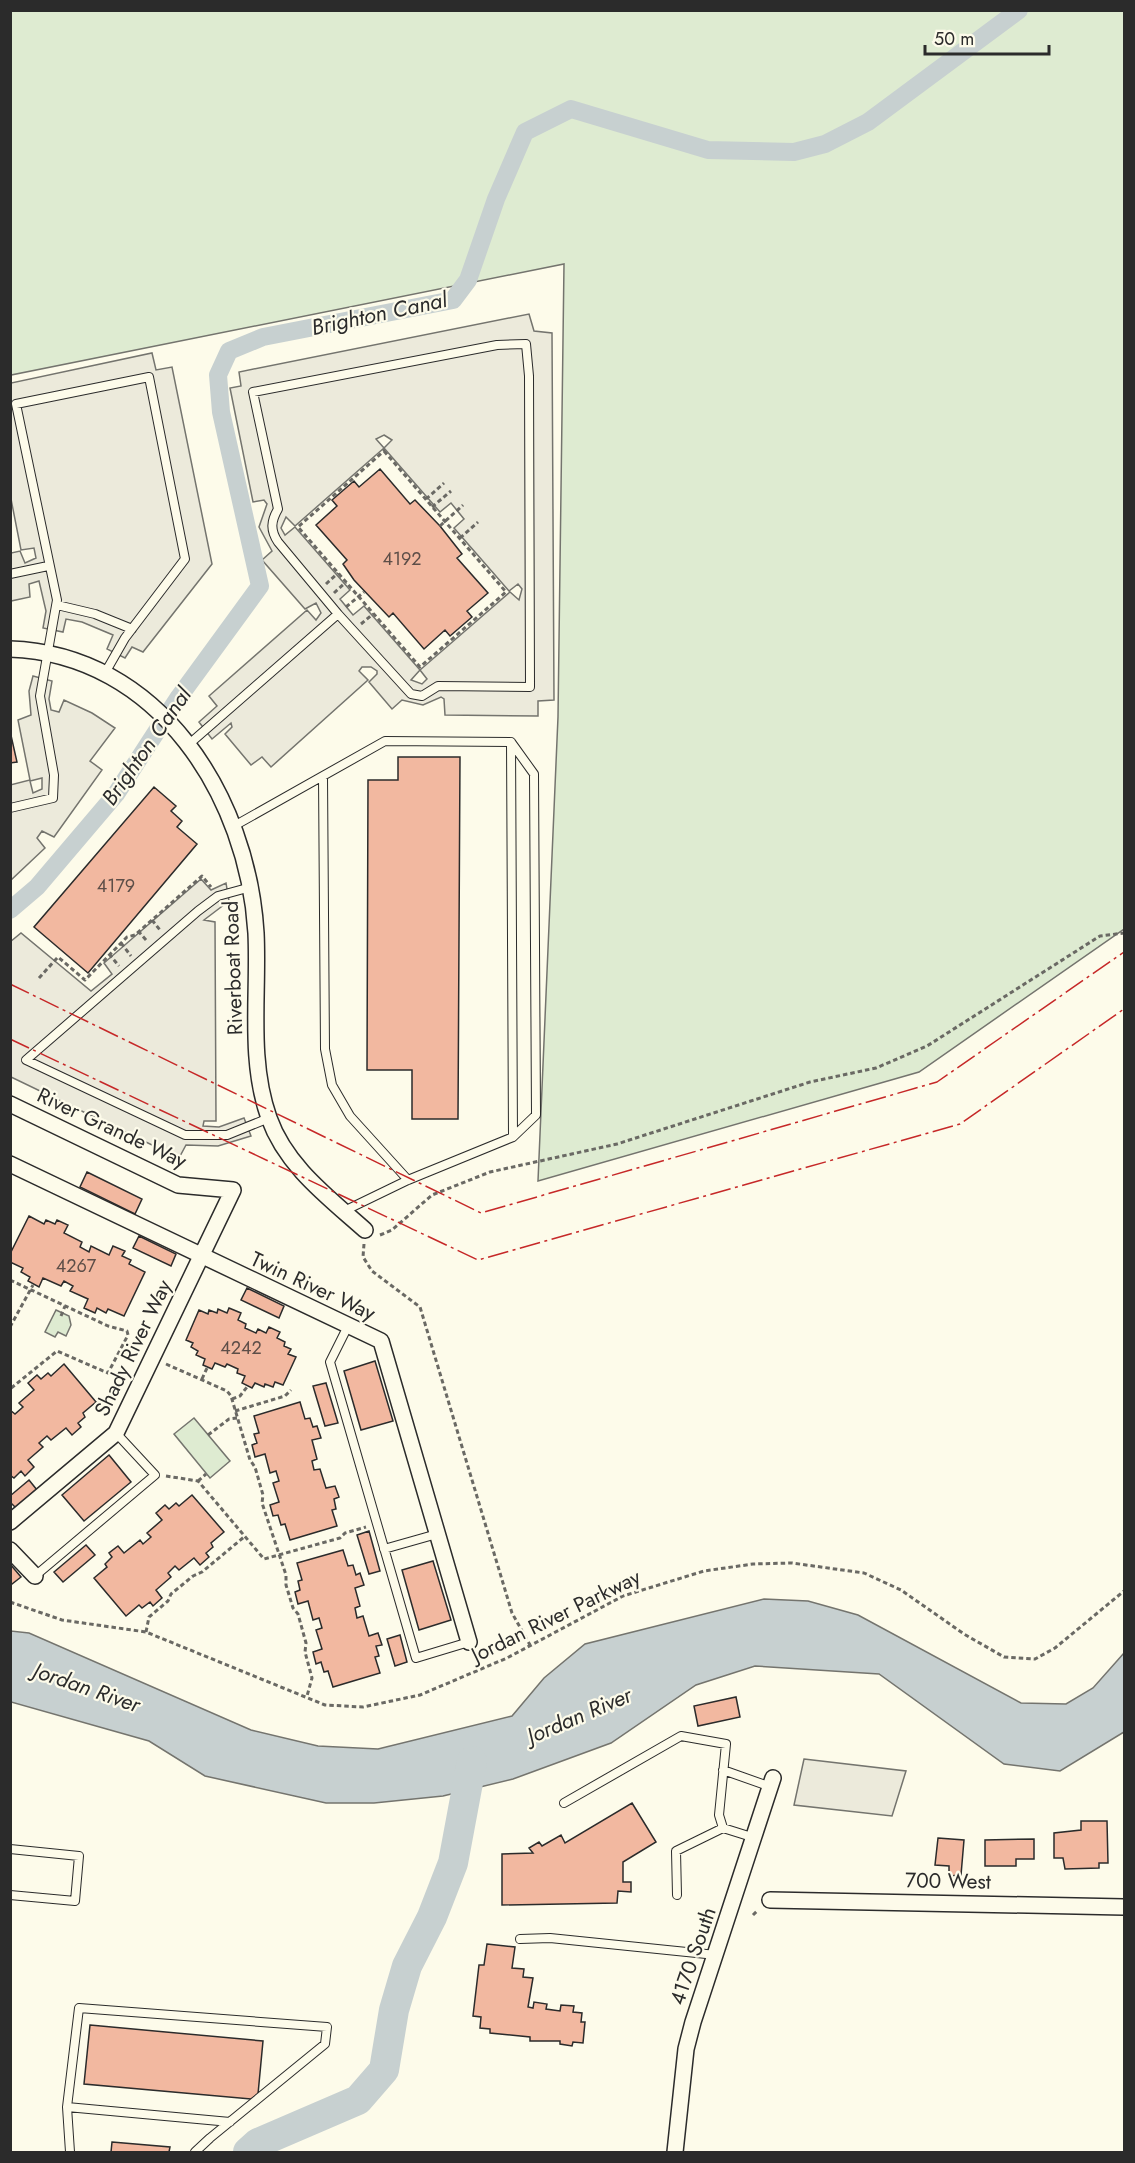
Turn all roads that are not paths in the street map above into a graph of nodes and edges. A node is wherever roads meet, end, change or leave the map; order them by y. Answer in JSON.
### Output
{"nodes":[{"id":1,"x":13,"y":405,"type":"edge"},
{"id":2,"x":48,"y":566,"type":"junction"},
{"id":3,"x":10,"y":574,"type":"edge"},
{"id":4,"x":57,"y":605,"type":"junction"},
{"id":5,"x":338,"y":614,"type":"junction"},
{"id":6,"x":132,"y":629,"type":"junction"},
{"id":7,"x":10,"y":649,"type":"edge"},
{"id":8,"x":48,"y":652,"type":"junction"},
{"id":9,"x":105,"y":673,"type":"junction"},
{"id":10,"x":511,"y":742,"type":"junction"},
{"id":11,"x":188,"y":745,"type":"junction"},
{"id":12,"x":322,"y":777,"type":"junction"},
{"id":13,"x":10,"y":808,"type":"edge"},
{"id":14,"x":234,"y":826,"type":"junction"},
{"id":15,"x":251,"y":887,"type":"junction"},
{"id":16,"x":10,"y":1104,"type":"edge"},
{"id":17,"x":269,"y":1118,"type":"junction"},
{"id":18,"x":513,"y":1137,"type":"junction"},
{"id":19,"x":10,"y":1164,"type":"edge"},
{"id":20,"x":408,"y":1180,"type":"junction"},
{"id":21,"x":233,"y":1191,"type":"joint"},
{"id":22,"x":344,"y":1211,"type":"junction"},
{"id":23,"x":365,"y":1230,"type":"road end"},
{"id":24,"x":201,"y":1256,"type":"junction"},
{"id":25,"x":348,"y":1326,"type":"junction"},
{"id":26,"x":116,"y":1433,"type":"junction"},
{"id":27,"x":10,"y":1522,"type":"edge"},
{"id":28,"x":437,"y":1534,"type":"junction"},
{"id":29,"x":384,"y":1549,"type":"junction"},
{"id":30,"x":10,"y":1550,"type":"edge"},
{"id":31,"x":35,"y":1576,"type":"joint"},
{"id":32,"x":469,"y":1642,"type":"joint"},
{"id":33,"x":723,"y":1770,"type":"junction"},
{"id":34,"x":772,"y":1782,"type":"joint"},
{"id":35,"x":564,"y":1803,"type":"dead end"},
{"id":36,"x":723,"y":1827,"type":"junction"},
{"id":37,"x":755,"y":1838,"type":"junction"},
{"id":38,"x":10,"y":1849,"type":"edge"},
{"id":39,"x":10,"y":1895,"type":"edge"},
{"id":40,"x":676,"y":1895,"type":"dead end"},
{"id":41,"x":770,"y":1900,"type":"dead end"},
{"id":42,"x":1125,"y":1907,"type":"edge"},
{"id":43,"x":520,"y":1939,"type":"dead end"},
{"id":44,"x":716,"y":1955,"type":"junction"},
{"id":45,"x":68,"y":2107,"type":"junction"},
{"id":46,"x":230,"y":2122,"type":"junction"},
{"id":47,"x":70,"y":2152,"type":"edge"},
{"id":48,"x":195,"y":2152,"type":"edge"},
{"id":49,"x":675,"y":2152,"type":"edge"}],
"edges":[{"from":1,"to":2,"type":"lane"},
{"from":1,"to":6,"type":"lane"},
{"from":2,"to":3,"type":"lane"},
{"from":2,"to":4,"type":"lane"},
{"from":4,"to":6,"type":"lane"},
{"from":4,"to":8,"type":"lane"},
{"from":5,"to":5,"type":"lane"},
{"from":5,"to":11,"type":"lane"},
{"from":6,"to":9,"type":"lane"},
{"from":7,"to":8,"type":"street","name":"Riverboat Road"},
{"from":8,"to":9,"type":"street","name":"Riverboat Road"},
{"from":8,"to":13,"type":"lane"},
{"from":9,"to":11,"type":"street","name":"Riverboat Road"},
{"from":10,"to":12,"type":"lane"},
{"from":10,"to":18,"type":"lane"},
{"from":10,"to":18,"type":"lane"},
{"from":11,"to":14,"type":"street","name":"Riverboat Road"},
{"from":12,"to":14,"type":"lane"},
{"from":12,"to":20,"type":"lane"},
{"from":14,"to":15,"type":"street","name":"Riverboat Road"},
{"from":15,"to":17,"type":"street","name":"Riverboat Road"},
{"from":15,"to":17,"type":"lane"},
{"from":16,"to":21,"type":"street","name":"River Grande Way"},
{"from":17,"to":22,"type":"street","name":"Riverboat Road"},
{"from":18,"to":20,"type":"lane"},
{"from":19,"to":24,"type":"street","name":"Twin River Way"},
{"from":20,"to":22,"type":"lane"},
{"from":21,"to":24,"type":"street","name":"Shady River Way"},
{"from":22,"to":23,"type":"street","name":"Riverboat Road"},
{"from":24,"to":25,"type":"street","name":"Twin River Way"},
{"from":24,"to":26,"type":"street","name":"Shady River Way"},
{"from":25,"to":28,"type":"street","name":"Twin River Way"},
{"from":25,"to":29,"type":"lane"},
{"from":26,"to":27,"type":"street","name":"Shady River Way"},
{"from":26,"to":31,"type":"lane"},
{"from":28,"to":29,"type":"lane"},
{"from":28,"to":32,"type":"street","name":"Twin River Way"},
{"from":29,"to":32,"type":"lane"},
{"from":30,"to":31,"type":"street"},
{"from":33,"to":34,"type":"lane"},
{"from":33,"to":35,"type":"lane"},
{"from":33,"to":36,"type":"lane"},
{"from":34,"to":37,"type":"street","name":"4170 South"},
{"from":36,"to":37,"type":"lane"},
{"from":36,"to":40,"type":"lane"},
{"from":37,"to":44,"type":"street","name":"4170 South"},
{"from":38,"to":39,"type":"lane"},
{"from":41,"to":42,"type":"street","name":"700 West"},
{"from":43,"to":44,"type":"lane"},
{"from":44,"to":49,"type":"street","name":"4170 South"},
{"from":45,"to":46,"type":"lane"},
{"from":45,"to":46,"type":"lane"},
{"from":45,"to":47,"type":"lane"},
{"from":46,"to":48,"type":"lane"}]}
